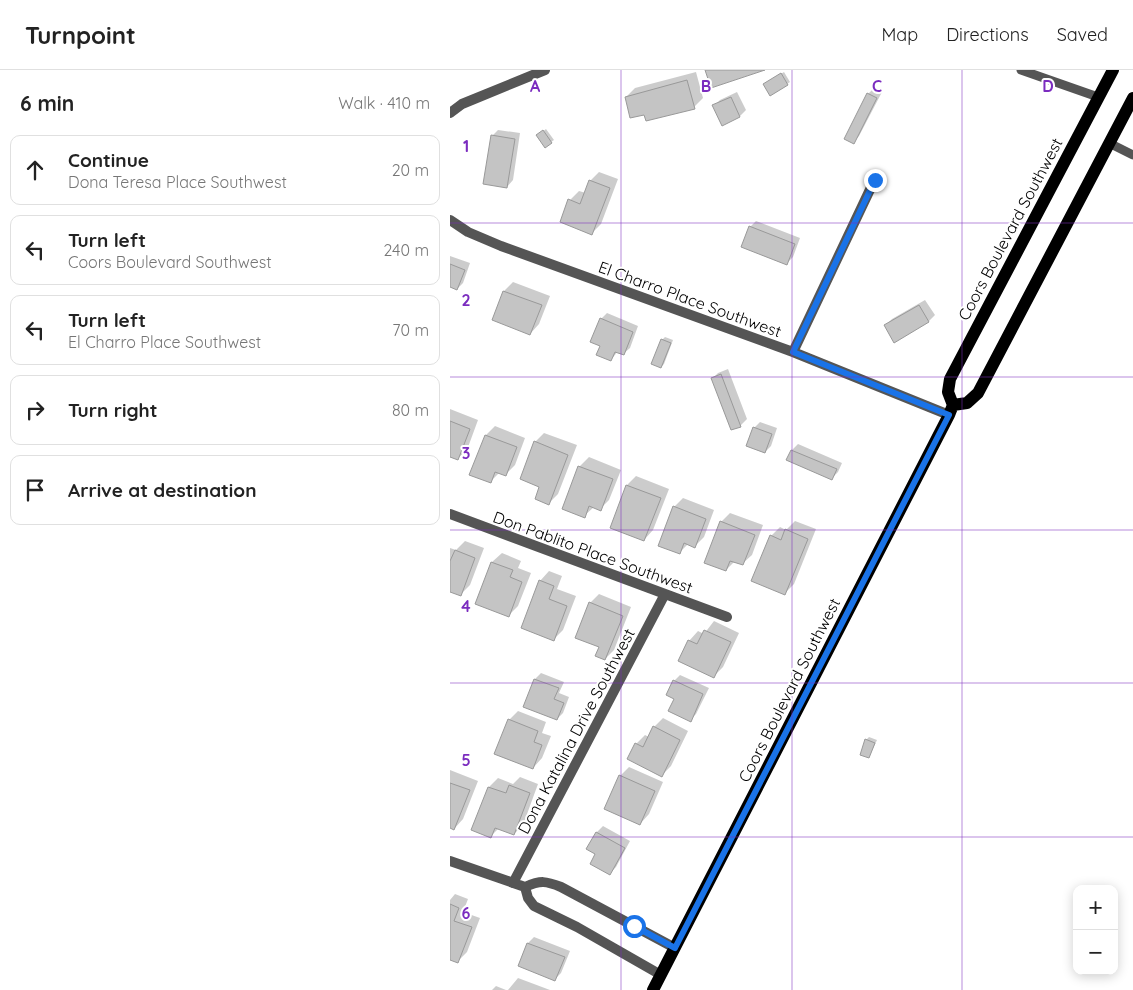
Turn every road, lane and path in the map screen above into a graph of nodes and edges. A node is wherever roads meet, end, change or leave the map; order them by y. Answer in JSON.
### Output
{"nodes":[{"id":1,"x":544,"y":70,"type":"edge"},
{"id":2,"x":1021,"y":70,"type":"edge"},
{"id":3,"x":1112,"y":70,"type":"edge"},
{"id":4,"x":1098,"y":97,"type":"junction"},
{"id":5,"x":1133,"y":98,"type":"edge"},
{"id":6,"x":450,"y":113,"type":"edge"},
{"id":7,"x":1109,"y":143,"type":"junction"},
{"id":8,"x":1133,"y":155,"type":"edge"},
{"id":9,"x":875,"y":180,"type":"dead end"},
{"id":10,"x":450,"y":220,"type":"edge"},
{"id":11,"x":793,"y":352,"type":"junction"},
{"id":12,"x":951,"y":410,"type":"junction"},
{"id":13,"x":450,"y":514,"type":"edge"},
{"id":14,"x":665,"y":594,"type":"junction"},
{"id":15,"x":726,"y":617,"type":"dead end"},
{"id":16,"x":450,"y":861,"type":"edge"},
{"id":17,"x":513,"y":883,"type":"junction"},
{"id":18,"x":525,"y":887,"type":"junction"},
{"id":19,"x":675,"y":948,"type":"junction"},
{"id":20,"x":661,"y":975,"type":"junction"},
{"id":21,"x":653,"y":990,"type":"edge"}],
"edges":[{"from":1,"to":6,"type":"street"},
{"from":2,"to":4,"type":"lane"},
{"from":3,"to":4,"type":"main road","name":"Coors Boulevard Southwest"},
{"from":4,"to":12,"type":"main road","name":"Coors Boulevard Southwest"},
{"from":5,"to":7,"type":"main road"},
{"from":7,"to":8,"type":"lane"},
{"from":7,"to":12,"type":"main road"},
{"from":9,"to":11,"type":"street"},
{"from":10,"to":11,"type":"street","name":"El Charro Place Southwest"},
{"from":11,"to":12,"type":"street","name":"El Charro Place Southwest"},
{"from":12,"to":19,"type":"main road","name":"Coors Boulevard Southwest"},
{"from":13,"to":14,"type":"street","name":"Don Pablito Place Southwest"},
{"from":14,"to":15,"type":"street","name":"Don Pablito Place Southwest"},
{"from":14,"to":17,"type":"street","name":"Dona Katalina Drive Southwest"},
{"from":16,"to":17,"type":"street"},
{"from":17,"to":18,"type":"street"},
{"from":18,"to":19,"type":"street"},
{"from":18,"to":20,"type":"street"},
{"from":19,"to":20,"type":"main road","name":"Coors Boulevard Southwest"},
{"from":20,"to":21,"type":"main road","name":"Coors Boulevard Southwest"}]}
